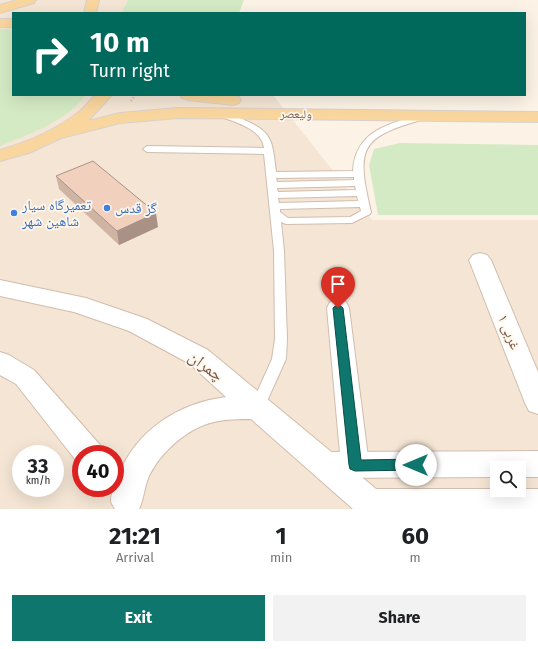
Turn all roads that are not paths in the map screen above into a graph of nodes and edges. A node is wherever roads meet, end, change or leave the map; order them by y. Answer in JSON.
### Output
{"nodes":[{"id":1,"x":30,"y":0,"type":"edge"},
{"id":2,"x":93,"y":0,"type":"edge"},
{"id":3,"x":0,"y":9,"type":"edge"},
{"id":4,"x":90,"y":12,"type":"edge"},
{"id":5,"x":0,"y":23,"type":"edge"},
{"id":6,"x":12,"y":23,"type":"edge"},
{"id":7,"x":103,"y":96,"type":"edge"},
{"id":8,"x":198,"y":96,"type":"edge"},
{"id":9,"x":538,"y":105,"type":"edge"},
{"id":10,"x":219,"y":113,"type":"junction"},
{"id":11,"x":425,"y":116,"type":"junction"},
{"id":12,"x":538,"y":117,"type":"edge"},
{"id":13,"x":56,"y":134,"type":"junction"},
{"id":14,"x":147,"y":149,"type":"dead end"},
{"id":15,"x":269,"y":151,"type":"junction"},
{"id":16,"x":4,"y":156,"type":"edge"},
{"id":17,"x":360,"y":183,"type":"junction"},
{"id":18,"x":272,"y":185,"type":"junction"},
{"id":19,"x":364,"y":204,"type":"junction"},
{"id":20,"x":274,"y":210,"type":"junction"},
{"id":21,"x":480,"y":260,"type":"dead end"},
{"id":22,"x":0,"y":288,"type":"edge"},
{"id":23,"x":338,"y":308,"type":"dead end"},
{"id":24,"x":0,"y":362,"type":"edge"},
{"id":25,"x":538,"y":403,"type":"edge"},
{"id":26,"x":257,"y":408,"type":"junction"},
{"id":27,"x":82,"y":445,"type":"edge"},
{"id":28,"x":538,"y":464,"type":"edge"},
{"id":29,"x":326,"y":465,"type":"junction"},
{"id":30,"x":355,"y":465,"type":"junction"},
{"id":31,"x":125,"y":499,"type":"edge"},
{"id":32,"x":538,"y":504,"type":"edge"},
{"id":33,"x":374,"y":507,"type":"edge"}],
"edges":[{"from":1,"to":3,"type":"main road"},
{"from":2,"to":4,"type":"main road"},
{"from":5,"to":6,"type":"main road"},
{"from":7,"to":13,"type":"main road"},
{"from":8,"to":9,"type":"main road","name":"ولیعصر"},
{"from":10,"to":11,"type":"main road","name":"ولیعصر"},
{"from":10,"to":13,"type":"main road","name":"ولیعصر"},
{"from":10,"to":15,"type":"lane"},
{"from":11,"to":12,"type":"main road","name":"ولیعصر"},
{"from":11,"to":17,"type":"lane"},
{"from":13,"to":16,"type":"main road"},
{"from":14,"to":15,"type":"lane"},
{"from":15,"to":18,"type":"lane"},
{"from":17,"to":18,"type":"lane"},
{"from":17,"to":18,"type":"lane"},
{"from":17,"to":19,"type":"lane"},
{"from":18,"to":20,"type":"lane"},
{"from":19,"to":20,"type":"lane"},
{"from":19,"to":20,"type":"lane"},
{"from":20,"to":26,"type":"lane"},
{"from":21,"to":25,"type":"street","name":"۱ غربی"},
{"from":22,"to":26,"type":"main road","name":"چمران"},
{"from":23,"to":30,"type":"street"},
{"from":24,"to":27,"type":"main road"},
{"from":26,"to":29,"type":"main road","name":"چمران"},
{"from":26,"to":31,"type":"main road"},
{"from":28,"to":30,"type":"main road"},
{"from":29,"to":30,"type":"main road"},
{"from":29,"to":33,"type":"main road","name":"چمران"},
{"from":32,"to":33,"type":"main road"}]}
